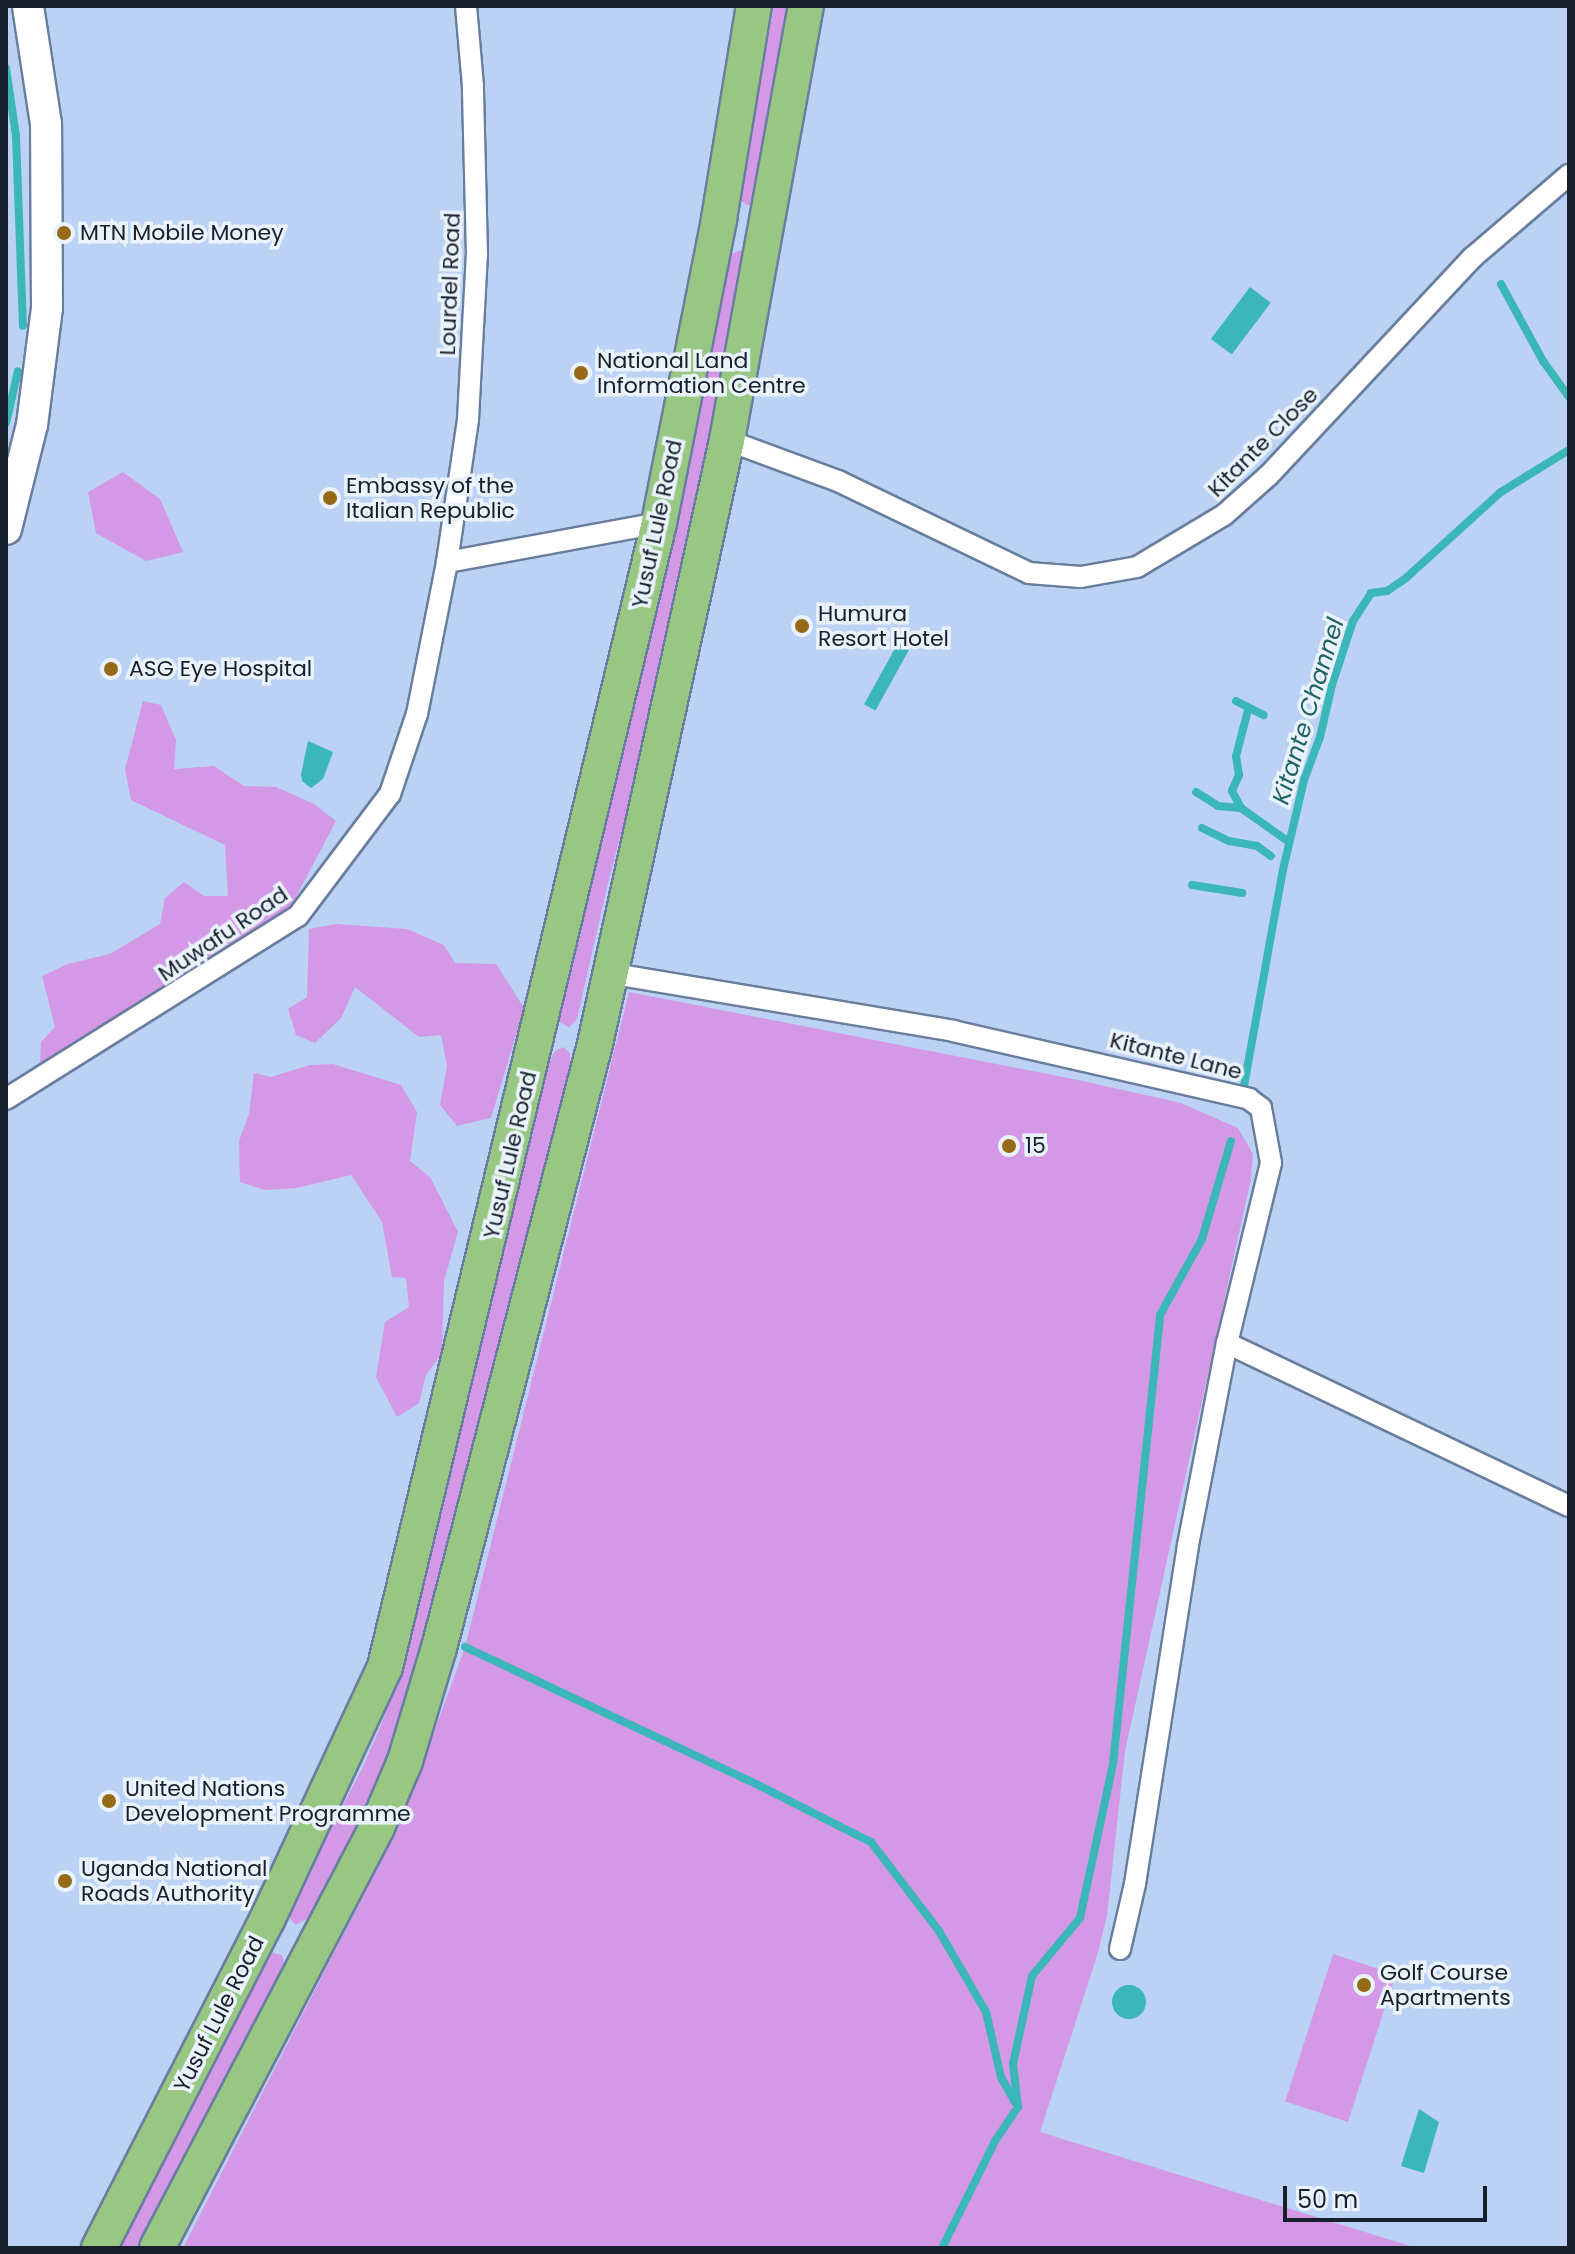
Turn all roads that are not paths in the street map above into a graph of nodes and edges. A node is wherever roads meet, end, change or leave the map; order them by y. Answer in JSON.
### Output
{"nodes":[{"id":1,"x":28,"y":6,"type":"edge"},
{"id":2,"x":466,"y":6,"type":"edge"},
{"id":3,"x":754,"y":6,"type":"edge"},
{"id":4,"x":806,"y":6,"type":"edge"},
{"id":5,"x":1569,"y":175,"type":"edge"},
{"id":6,"x":719,"y":219,"type":"junction"},
{"id":7,"x":769,"y":223,"type":"junction"},
{"id":8,"x":727,"y":440,"type":"junction"},
{"id":9,"x":659,"y":523,"type":"junction"},
{"id":10,"x":6,"y":529,"type":"edge"},
{"id":11,"x":447,"y":562,"type":"junction"},
{"id":12,"x":608,"y":973,"type":"junction"},
{"id":13,"x":6,"y":1099,"type":"edge"},
{"id":14,"x":1227,"y":1343,"type":"junction"},
{"id":15,"x":1569,"y":1506,"type":"edge"},
{"id":16,"x":267,"y":1920,"type":"junction"},
{"id":17,"x":316,"y":1945,"type":"junction"},
{"id":18,"x":1120,"y":1949,"type":"dead end"},
{"id":19,"x":99,"y":2248,"type":"edge"},
{"id":20,"x":157,"y":2248,"type":"edge"}],
"edges":[{"from":1,"to":10,"type":"main road"},
{"from":2,"to":11,"type":"street","name":"Lourdel Road"},
{"from":3,"to":6,"type":"main road","name":"Yusuf Lule Road"},
{"from":4,"to":7,"type":"main road"},
{"from":5,"to":8,"type":"street","name":"Kitante Close"},
{"from":6,"to":7,"type":"main road"},
{"from":6,"to":9,"type":"main road","name":"Yusuf Lule Road"},
{"from":7,"to":8,"type":"main road"},
{"from":8,"to":12,"type":"main road"},
{"from":9,"to":11,"type":"street"},
{"from":9,"to":16,"type":"main road","name":"Yusuf Lule Road"},
{"from":11,"to":13,"type":"street","name":"Muwafu Road"},
{"from":12,"to":14,"type":"street","name":"Kitante Lane"},
{"from":12,"to":17,"type":"main road"},
{"from":14,"to":15,"type":"street"},
{"from":14,"to":18,"type":"street","name":"Kitante Lane"},
{"from":16,"to":17,"type":"main road"},
{"from":16,"to":19,"type":"main road","name":"Yusuf Lule Road"},
{"from":17,"to":20,"type":"main road"}]}
